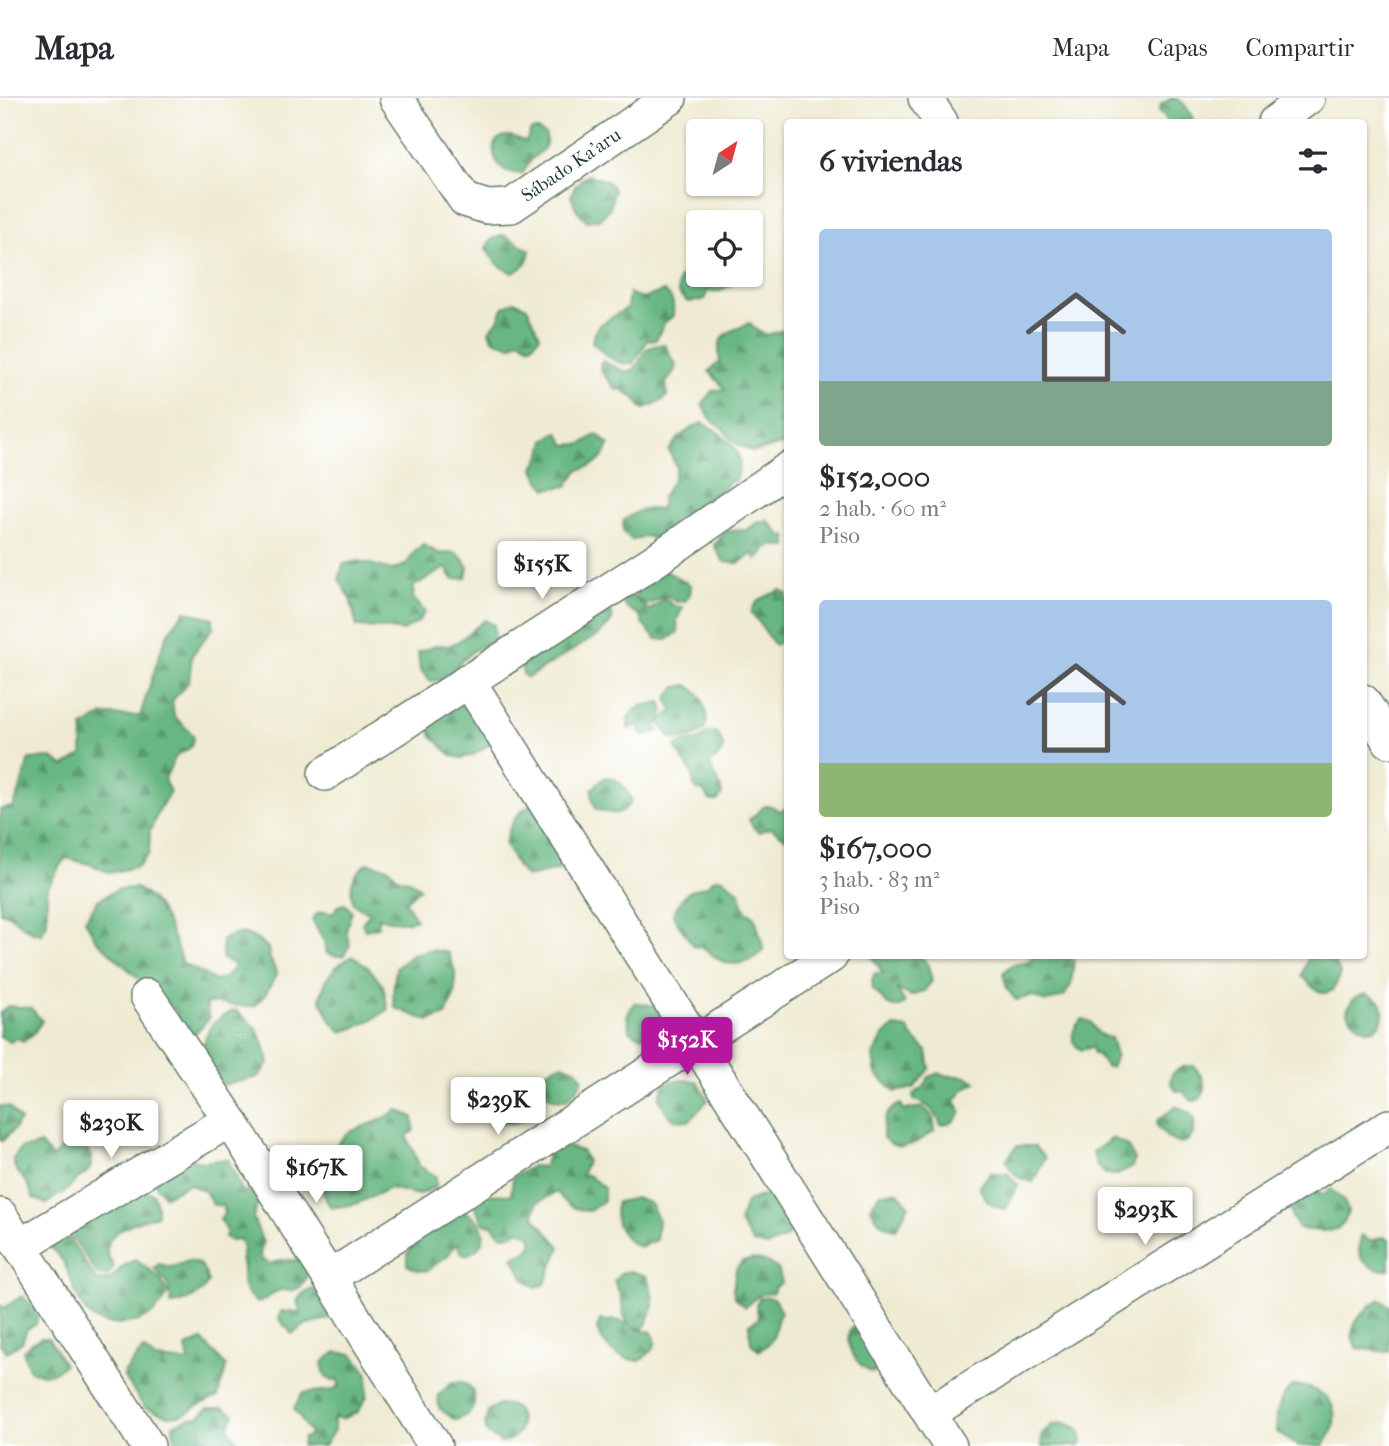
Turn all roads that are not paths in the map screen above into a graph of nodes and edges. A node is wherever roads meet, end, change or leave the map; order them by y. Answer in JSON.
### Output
{"nodes":[{"id":1,"x":396,"y":98,"type":"edge"},
{"id":2,"x":670,"y":98,"type":"edge"},
{"id":3,"x":925,"y":98,"type":"edge"},
{"id":4,"x":1308,"y":98,"type":"edge"},
{"id":5,"x":939,"y":119,"type":"edge"},
{"id":6,"x":1279,"y":119,"type":"edge"},
{"id":7,"x":784,"y":472,"type":"edge"},
{"id":8,"x":468,"y":680,"type":"junction"},
{"id":9,"x":1367,"y":707,"type":"edge"},
{"id":10,"x":1389,"y":741,"type":"edge"},
{"id":11,"x":325,"y":774,"type":"dead end"},
{"id":12,"x":826,"y":959,"type":"edge"},
{"id":13,"x":147,"y":996,"type":"dead end"},
{"id":14,"x":696,"y":1041,"type":"junction"},
{"id":15,"x":230,"y":1120,"type":"junction"},
{"id":16,"x":1389,"y":1126,"type":"edge"},
{"id":17,"x":6,"y":1227,"type":"edge"},
{"id":18,"x":330,"y":1277,"type":"junction"},
{"id":19,"x":930,"y":1413,"type":"junction"},
{"id":20,"x":424,"y":1443,"type":"edge"},
{"id":21,"x":148,"y":1446,"type":"edge"},
{"id":22,"x":950,"y":1446,"type":"edge"}],
"edges":[{"from":1,"to":2,"type":"street","name":"Sábado Ka'aru"},
{"from":3,"to":5,"type":"street"},
{"from":4,"to":6,"type":"street"},
{"from":7,"to":8,"type":"street"},
{"from":8,"to":11,"type":"street"},
{"from":8,"to":14,"type":"street"},
{"from":9,"to":10,"type":"street"},
{"from":12,"to":14,"type":"street"},
{"from":13,"to":15,"type":"street"},
{"from":14,"to":18,"type":"street"},
{"from":14,"to":19,"type":"street"},
{"from":15,"to":17,"type":"street"},
{"from":15,"to":18,"type":"street"},
{"from":16,"to":19,"type":"street"},
{"from":17,"to":21,"type":"street"},
{"from":18,"to":20,"type":"street"},
{"from":19,"to":22,"type":"street"}]}
